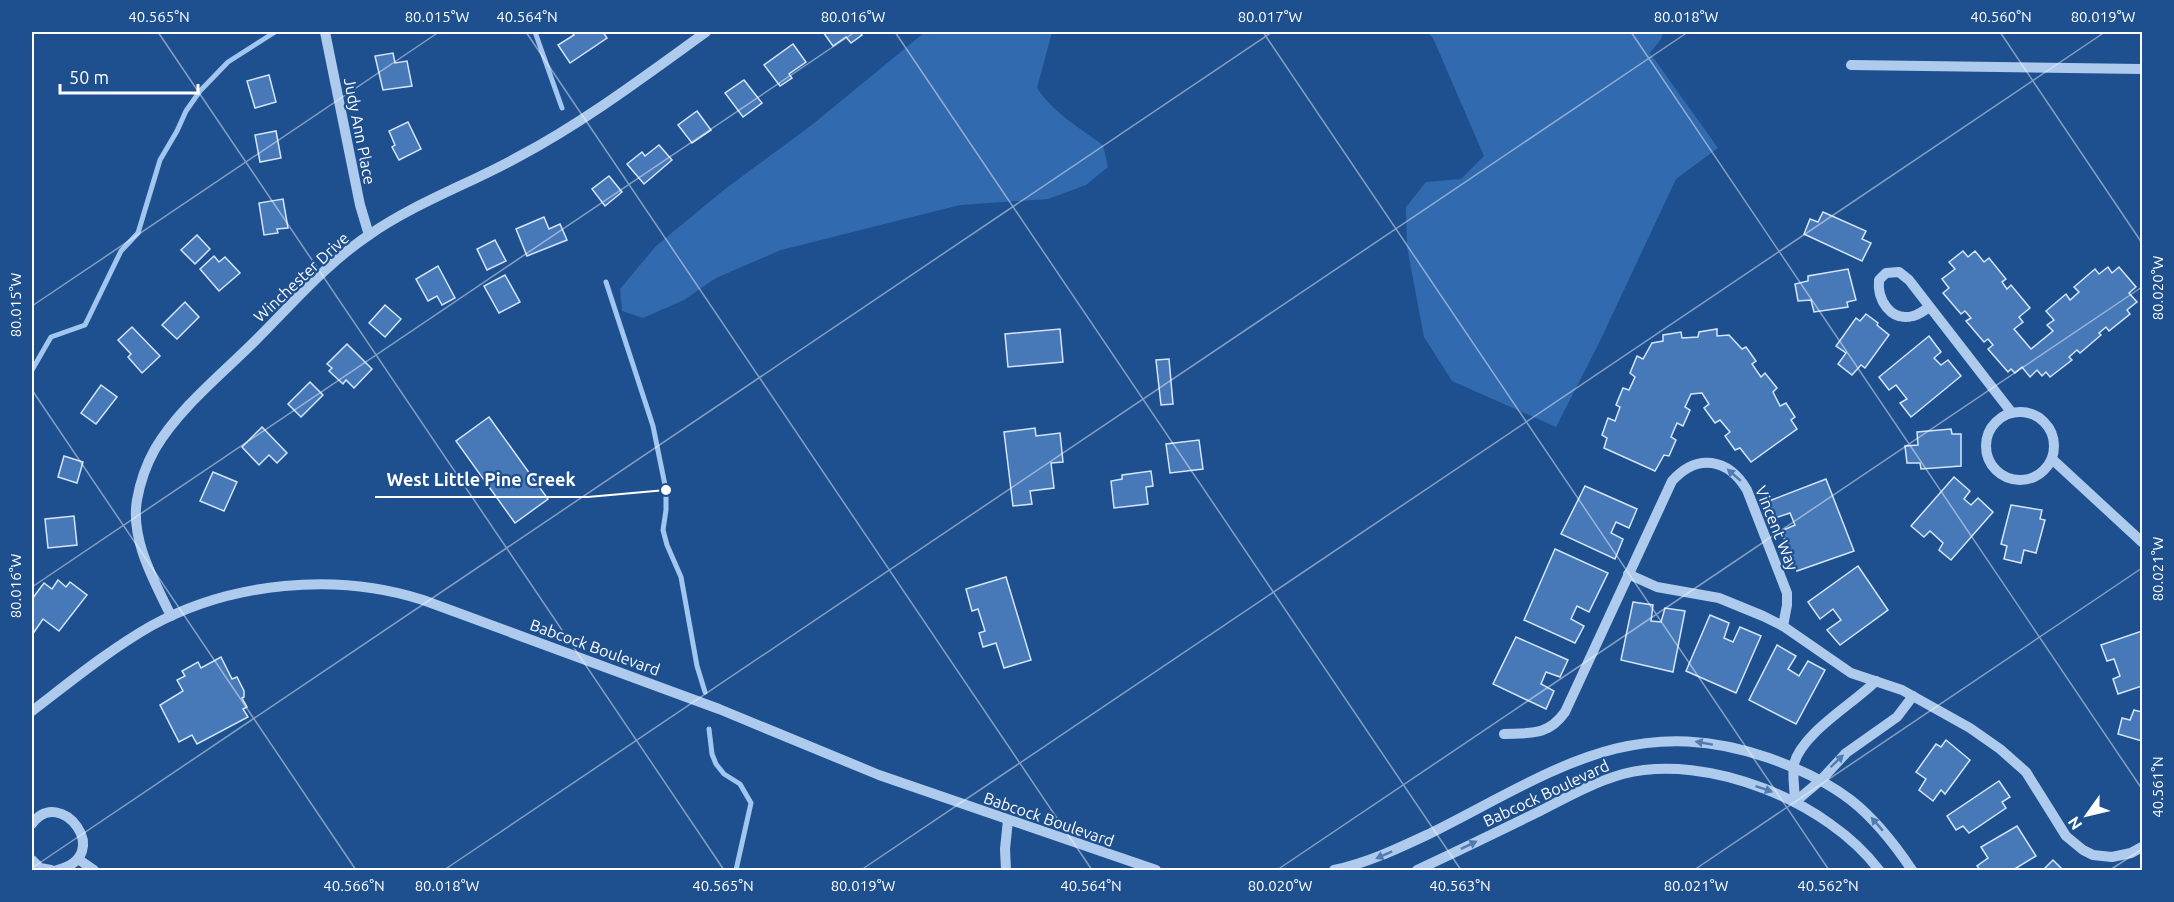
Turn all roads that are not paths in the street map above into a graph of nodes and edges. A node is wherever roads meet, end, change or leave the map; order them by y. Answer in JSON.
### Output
{"nodes":[{"id":1,"x":325,"y":32,"type":"edge"},
{"id":2,"x":706,"y":32,"type":"edge"},
{"id":3,"x":1851,"y":65,"type":"dead end"},
{"id":4,"x":2142,"y":69,"type":"edge"},
{"id":5,"x":369,"y":235,"type":"junction"},
{"id":6,"x":1930,"y":307,"type":"junction"},
{"id":7,"x":2012,"y":413,"type":"junction"},
{"id":8,"x":2052,"y":459,"type":"junction"},
{"id":9,"x":2142,"y":542,"type":"edge"},
{"id":10,"x":1628,"y":574,"type":"junction"},
{"id":11,"x":171,"y":616,"type":"junction"},
{"id":12,"x":1783,"y":626,"type":"junction"},
{"id":13,"x":1876,"y":681,"type":"junction"},
{"id":14,"x":1913,"y":696,"type":"junction"},
{"id":15,"x":32,"y":711,"type":"edge"},
{"id":16,"x":1504,"y":734,"type":"dead end"},
{"id":17,"x":1794,"y":767,"type":"junction"},
{"id":18,"x":1821,"y":780,"type":"junction"},
{"id":19,"x":1795,"y":802,"type":"junction"},
{"id":20,"x":1008,"y":820,"type":"junction"},
{"id":21,"x":32,"y":824,"type":"edge"},
{"id":22,"x":2142,"y":847,"type":"edge"},
{"id":23,"x":78,"y":859,"type":"junction"},
{"id":24,"x":32,"y":860,"type":"edge"},
{"id":25,"x":51,"y":870,"type":"edge"},
{"id":26,"x":57,"y":870,"type":"edge"},
{"id":27,"x":94,"y":870,"type":"edge"},
{"id":28,"x":1006,"y":870,"type":"edge"},
{"id":29,"x":1156,"y":870,"type":"edge"},
{"id":30,"x":1334,"y":870,"type":"edge"},
{"id":31,"x":1417,"y":870,"type":"edge"},
{"id":32,"x":1879,"y":870,"type":"edge"},
{"id":33,"x":1912,"y":870,"type":"edge"}],
"edges":[{"from":1,"to":5,"type":"street","name":"Judy Ann Place"},
{"from":2,"to":5,"type":"street","name":"Winchester Drive"},
{"from":3,"to":4,"type":"street"},
{"from":5,"to":11,"type":"street","name":"Winchester Drive"},
{"from":6,"to":6,"type":"street"},
{"from":6,"to":7,"type":"street"},
{"from":7,"to":8,"type":"street"},
{"from":7,"to":8,"type":"street"},
{"from":8,"to":9,"type":"street"},
{"from":10,"to":12,"type":"street"},
{"from":12,"to":10,"type":"street","name":"Vincent Way","one_way":true},
{"from":10,"to":16,"type":"street","name":"Vincent Way"},
{"from":11,"to":15,"type":"street","name":"Babcock Boulevard"},
{"from":11,"to":20,"type":"street","name":"Babcock Boulevard"},
{"from":12,"to":13,"type":"street"},
{"from":13,"to":14,"type":"street"},
{"from":13,"to":17,"type":"street"},
{"from":18,"to":14,"type":"street","one_way":true},
{"from":14,"to":22,"type":"street"},
{"from":17,"to":18,"type":"street","name":"Babcock Boulevard"},
{"from":17,"to":19,"type":"street"},
{"from":17,"to":30,"type":"street","name":"Babcock Boulevard","one_way":true},
{"from":18,"to":19,"type":"street"},
{"from":33,"to":18,"type":"street","name":"Babcock Boulevard","one_way":true},
{"from":31,"to":19,"type":"street","name":"Babcock Boulevard","one_way":true},
{"from":19,"to":32,"type":"street","name":"Babcock Boulevard"},
{"from":20,"to":28,"type":"street"},
{"from":20,"to":29,"type":"street","name":"Babcock Boulevard"},
{"from":21,"to":23,"type":"street"},
{"from":23,"to":26,"type":"street"},
{"from":23,"to":27,"type":"street"},
{"from":24,"to":25,"type":"street"}]}
